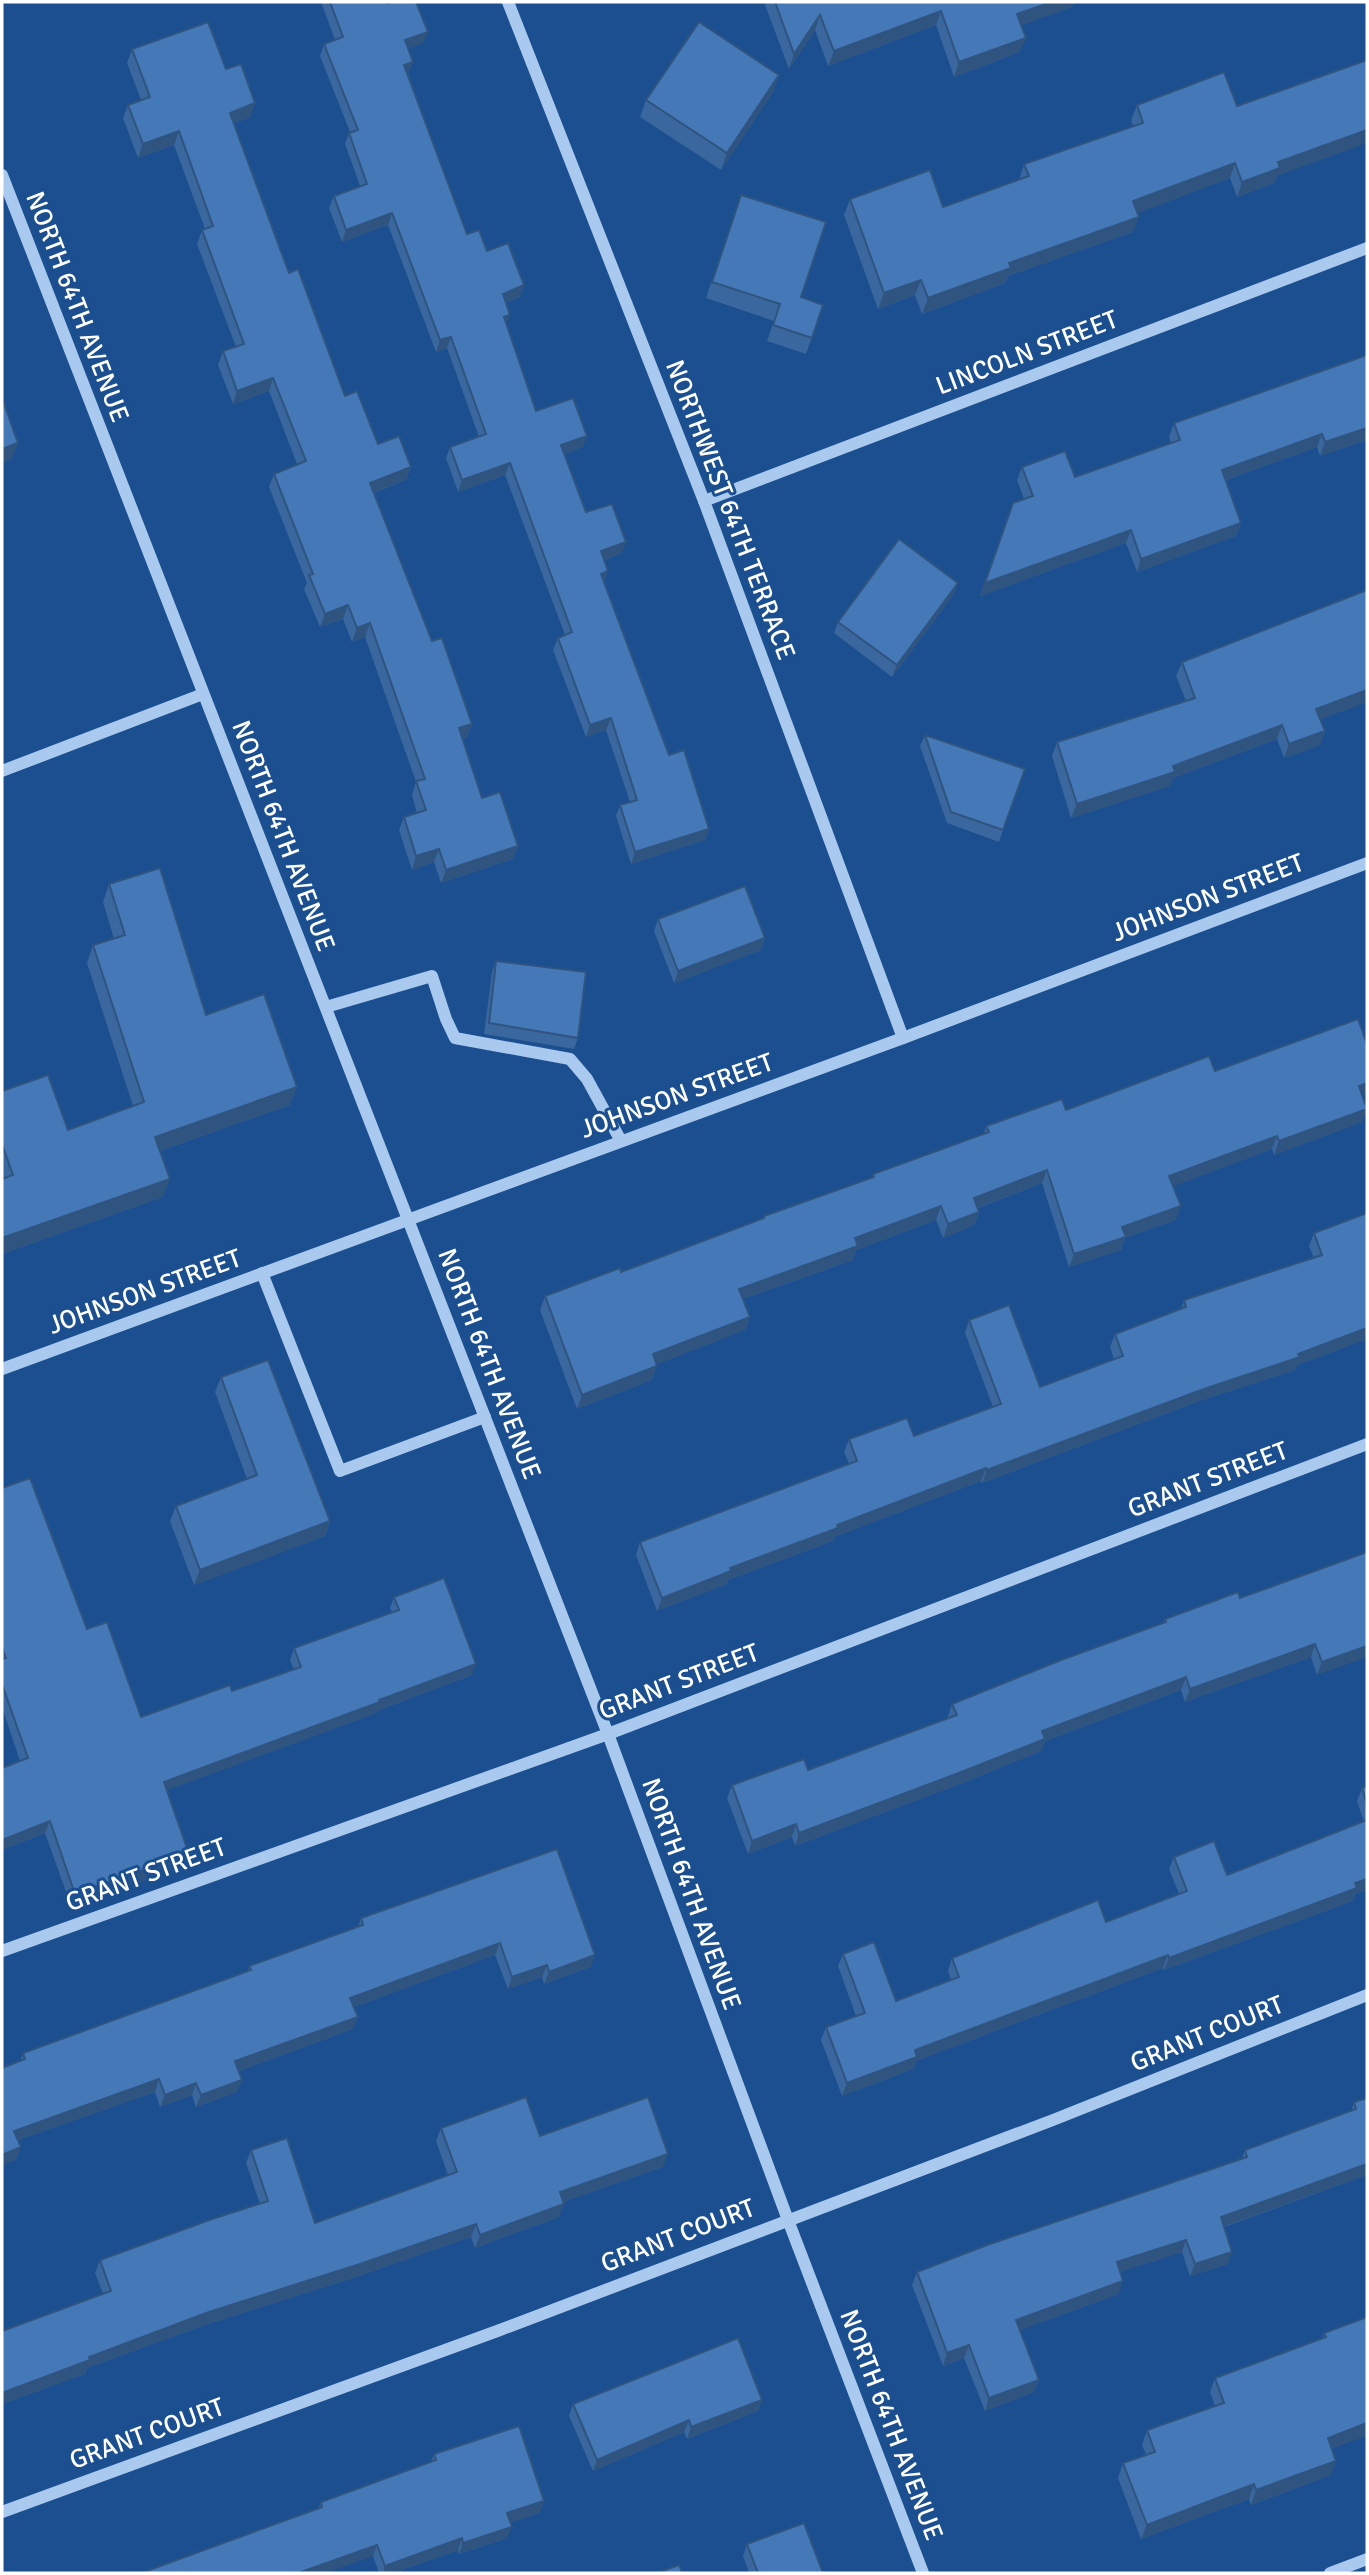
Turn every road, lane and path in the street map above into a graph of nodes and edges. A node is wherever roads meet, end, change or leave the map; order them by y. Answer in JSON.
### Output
{"nodes":[{"id":1,"x":508,"y":2,"type":"edge"},
{"id":2,"x":2,"y":176,"type":"edge"},
{"id":3,"x":7,"y":205,"type":"edge"},
{"id":4,"x":1367,"y":248,"type":"edge"},
{"id":5,"x":704,"y":501,"type":"junction"},
{"id":6,"x":203,"y":694,"type":"junction"},
{"id":7,"x":2,"y":771,"type":"edge"},
{"id":8,"x":1367,"y":865,"type":"edge"},
{"id":9,"x":326,"y":1007,"type":"junction"},
{"id":10,"x":903,"y":1038,"type":"junction"},
{"id":11,"x":621,"y":1141,"type":"junction"},
{"id":12,"x":408,"y":1219,"type":"junction"},
{"id":13,"x":262,"y":1273,"type":"junction"},
{"id":14,"x":2,"y":1369,"type":"edge"},
{"id":15,"x":485,"y":1418,"type":"junction"},
{"id":16,"x":1367,"y":1444,"type":"edge"},
{"id":17,"x":607,"y":1734,"type":"junction"},
{"id":18,"x":2,"y":1951,"type":"edge"},
{"id":19,"x":1367,"y":1995,"type":"edge"},
{"id":20,"x":788,"y":2220,"type":"junction"},
{"id":21,"x":2,"y":2512,"type":"edge"},
{"id":22,"x":1367,"y":2559,"type":"edge"},
{"id":23,"x":923,"y":2573,"type":"edge"},
{"id":24,"x":1330,"y":2573,"type":"edge"}],
"edges":[{"from":1,"to":5,"type":"street","name":"NORTHWEST 64TH TERRACE"},
{"from":2,"to":3,"type":"street","name":"NORTH 64TH AVENUE"},
{"from":3,"to":6,"type":"street","name":"NORTH 64TH AVENUE"},
{"from":4,"to":5,"type":"street","name":"LINCOLN STREET"},
{"from":5,"to":10,"type":"street","name":"NORTHWEST 64TH TERRACE"},
{"from":6,"to":7,"type":"street"},
{"from":6,"to":9,"type":"street","name":"NORTH 64TH AVENUE"},
{"from":8,"to":10,"type":"street","name":"JOHNSON STREET"},
{"from":9,"to":11,"type":"street"},
{"from":9,"to":12,"type":"street","name":"NORTH 64TH AVENUE"},
{"from":10,"to":11,"type":"street","name":"JOHNSON STREET"},
{"from":11,"to":12,"type":"street","name":"JOHNSON STREET"},
{"from":12,"to":13,"type":"street","name":"JOHNSON STREET"},
{"from":12,"to":15,"type":"street","name":"NORTH 64TH AVENUE"},
{"from":13,"to":14,"type":"street","name":"JOHNSON STREET"},
{"from":13,"to":15,"type":"street"},
{"from":15,"to":17,"type":"street","name":"NORTH 64TH AVENUE"},
{"from":16,"to":17,"type":"street","name":"GRANT STREET"},
{"from":17,"to":18,"type":"street","name":"GRANT STREET"},
{"from":17,"to":20,"type":"street","name":"NORTH 64TH AVENUE"},
{"from":19,"to":20,"type":"street","name":"GRANT COURT"},
{"from":20,"to":21,"type":"street","name":"GRANT COURT"},
{"from":20,"to":23,"type":"street","name":"NORTH 64TH AVENUE"},
{"from":22,"to":24,"type":"street"}]}
